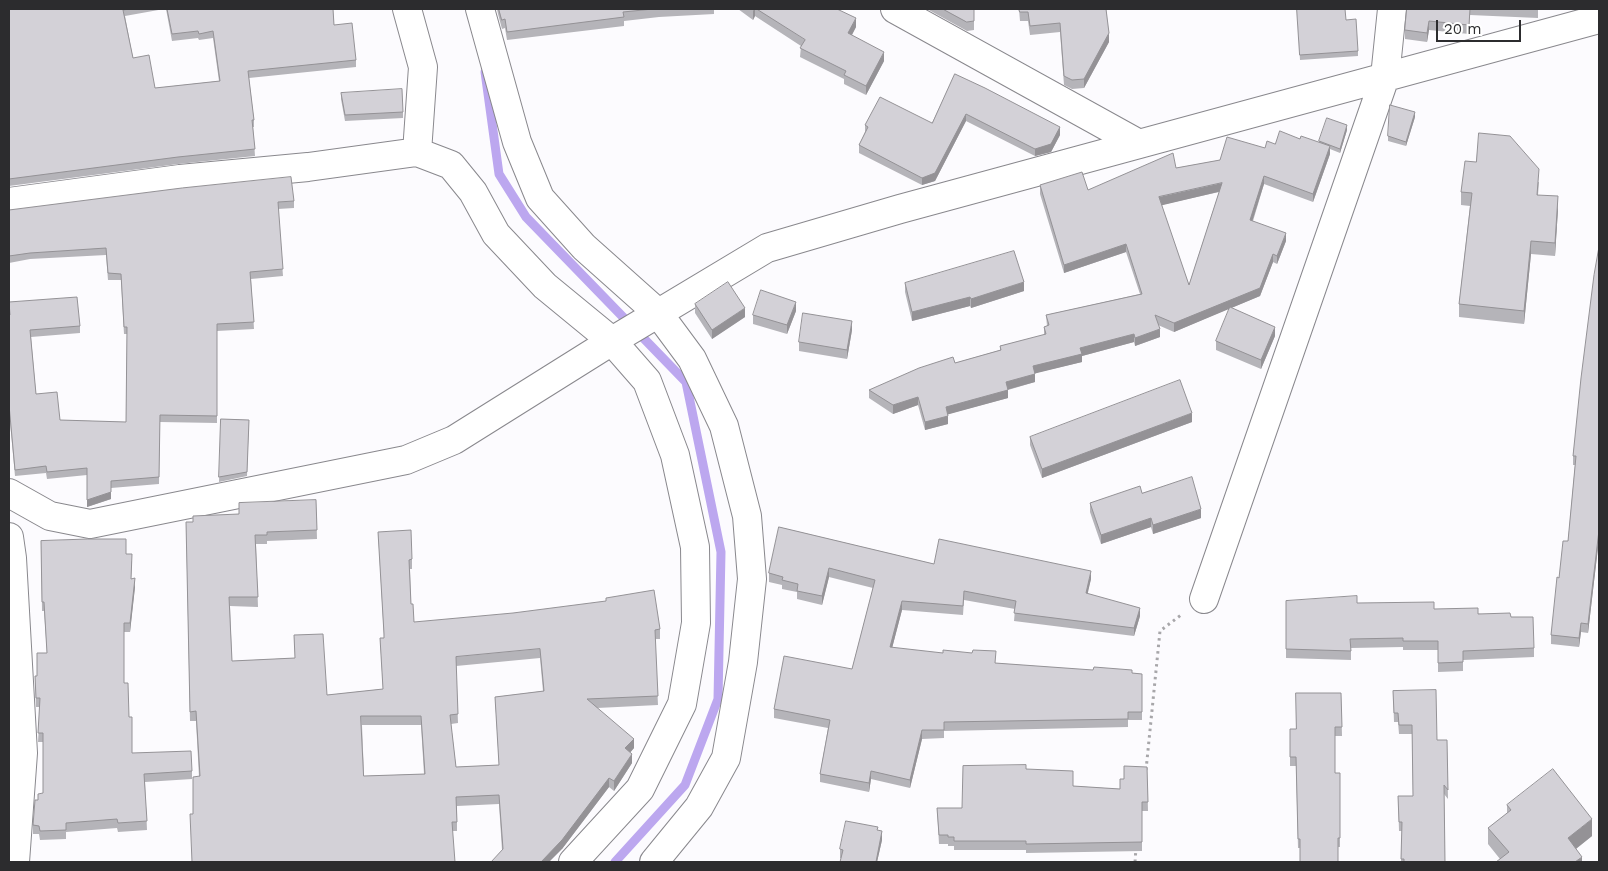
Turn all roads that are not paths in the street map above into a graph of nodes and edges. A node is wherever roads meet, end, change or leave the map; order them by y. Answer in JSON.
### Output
{"nodes":[{"id":1,"x":407,"y":9,"type":"edge"},
{"id":2,"x":480,"y":9,"type":"edge"},
{"id":3,"x":895,"y":9,"type":"edge"},
{"id":4,"x":1392,"y":9,"type":"edge"},
{"id":5,"x":1599,"y":19,"type":"edge"},
{"id":6,"x":1385,"y":77,"type":"junction"},
{"id":7,"x":1139,"y":144,"type":"junction"},
{"id":8,"x":417,"y":152,"type":"junction"},
{"id":9,"x":9,"y":202,"type":"edge"},
{"id":10,"x":658,"y":313,"type":"junction"},
{"id":11,"x":612,"y":341,"type":"junction"},
{"id":12,"x":9,"y":493,"type":"edge"},
{"id":13,"x":9,"y":537,"type":"edge"},
{"id":14,"x":1204,"y":599,"type":"road end"},
{"id":15,"x":15,"y":862,"type":"edge"},
{"id":16,"x":573,"y":862,"type":"edge"},
{"id":17,"x":654,"y":862,"type":"edge"}],
"edges":[{"from":1,"to":8,"type":"street"},
{"from":2,"to":10,"type":"street"},
{"from":3,"to":7,"type":"street"},
{"from":4,"to":6,"type":"street"},
{"from":5,"to":6,"type":"street"},
{"from":6,"to":7,"type":"street"},
{"from":6,"to":14,"type":"street"},
{"from":7,"to":10,"type":"street"},
{"from":8,"to":9,"type":"street"},
{"from":8,"to":11,"type":"street"},
{"from":10,"to":11,"type":"street"},
{"from":10,"to":17,"type":"street"},
{"from":11,"to":12,"type":"street"},
{"from":11,"to":16,"type":"street"},
{"from":13,"to":15,"type":"street"}]}
